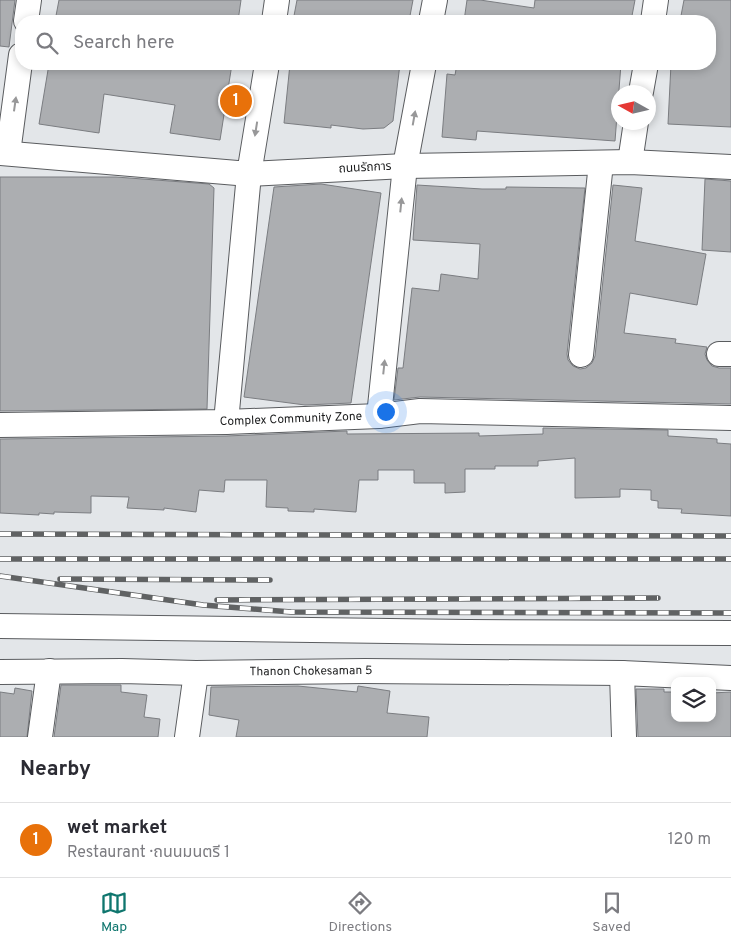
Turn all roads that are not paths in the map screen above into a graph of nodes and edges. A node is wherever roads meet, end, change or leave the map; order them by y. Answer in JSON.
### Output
{"nodes":[{"id":1,"x":29,"y":0,"type":"edge"},
{"id":2,"x":277,"y":0,"type":"edge"},
{"id":3,"x":435,"y":0,"type":"edge"},
{"id":4,"x":656,"y":0,"type":"edge"},
{"id":5,"x":27,"y":15,"type":"edge"},
{"id":6,"x":275,"y":15,"type":"edge"},
{"id":7,"x":433,"y":15,"type":"edge"},
{"id":8,"x":654,"y":15,"type":"edge"},
{"id":9,"x":18,"y":70,"type":"edge"},
{"id":10,"x":266,"y":70,"type":"edge"},
{"id":11,"x":423,"y":70,"type":"edge"},
{"id":12,"x":645,"y":70,"type":"edge"},
{"id":13,"x":642,"y":85,"type":"edge"},
{"id":14,"x":635,"y":130,"type":"edge"},
{"id":15,"x":4,"y":153,"type":"edge"},
{"id":16,"x":601,"y":162,"type":"junction"},
{"id":17,"x":630,"y":162,"type":"junction"},
{"id":18,"x":405,"y":166,"type":"junction"},
{"id":19,"x":731,"y":167,"type":"edge"},
{"id":20,"x":249,"y":174,"type":"junction"},
{"id":21,"x":581,"y":355,"type":"dead end"},
{"id":22,"x":379,"y":416,"type":"junction"},
{"id":23,"x":731,"y":418,"type":"edge"},
{"id":24,"x":226,"y":422,"type":"junction"},
{"id":25,"x":0,"y":425,"type":"edge"},
{"id":26,"x":0,"y":626,"type":"edge"},
{"id":27,"x":731,"y":633,"type":"edge"},
{"id":28,"x":49,"y":671,"type":"junction"},
{"id":29,"x":0,"y":672,"type":"edge"},
{"id":30,"x":196,"y":673,"type":"junction"},
{"id":31,"x":622,"y":673,"type":"junction"},
{"id":32,"x":731,"y":678,"type":"edge"},
{"id":33,"x":40,"y":737,"type":"edge"},
{"id":34,"x":187,"y":737,"type":"edge"},
{"id":35,"x":624,"y":737,"type":"edge"}],
"edges":[{"from":1,"to":5,"type":"street"},
{"from":2,"to":6,"type":"street"},
{"from":3,"to":7,"type":"street"},
{"from":4,"to":8,"type":"street"},
{"from":15,"to":9,"type":"street","one_way":true},
{"from":10,"to":20,"type":"street","one_way":true},
{"from":18,"to":11,"type":"street","one_way":true},
{"from":12,"to":13,"type":"street"},
{"from":14,"to":17,"type":"street"},
{"from":15,"to":20,"type":"street","name":"ถนนรัถการ"},
{"from":16,"to":17,"type":"street","name":"ถนนรัถการ"},
{"from":16,"to":18,"type":"street","name":"ถนนรัถการ"},
{"from":16,"to":21,"type":"street"},
{"from":17,"to":19,"type":"street","name":"ถนนรัถการ"},
{"from":18,"to":20,"type":"street","name":"ถนนรัถการ"},
{"from":22,"to":18,"type":"street","one_way":true},
{"from":20,"to":24,"type":"street"},
{"from":22,"to":23,"type":"street","name":"Complex Community Zone"},
{"from":22,"to":24,"type":"street","name":"Complex Community Zone"},
{"from":24,"to":25,"type":"street","name":"Complex Community Zone"},
{"from":26,"to":27,"type":"street"},
{"from":28,"to":29,"type":"street","name":"Thanon Chokesaman 5"},
{"from":28,"to":30,"type":"street","name":"Thanon Chokesaman 5"},
{"from":28,"to":33,"type":"street"},
{"from":30,"to":31,"type":"street","name":"Thanon Chokesaman 5"},
{"from":30,"to":34,"type":"street"},
{"from":31,"to":32,"type":"street","name":"Thanon Chokesaman 5"},
{"from":31,"to":35,"type":"street"}]}
